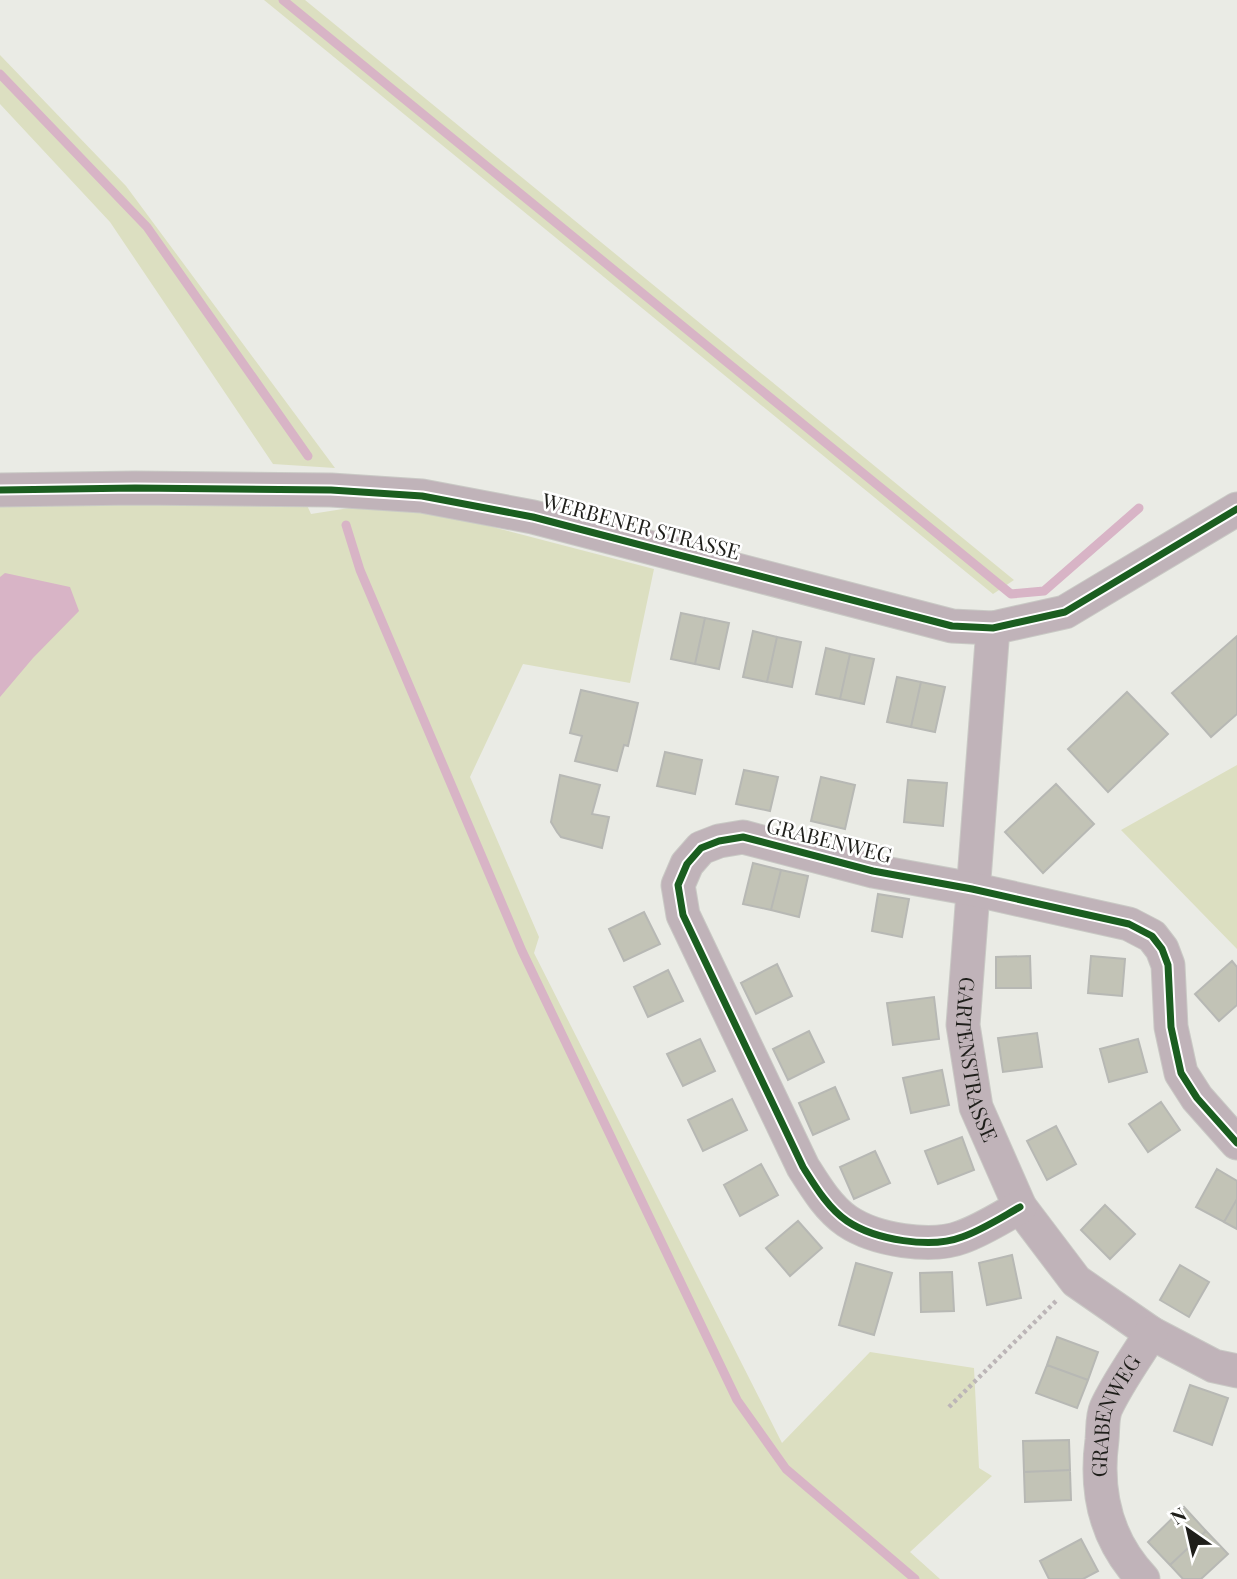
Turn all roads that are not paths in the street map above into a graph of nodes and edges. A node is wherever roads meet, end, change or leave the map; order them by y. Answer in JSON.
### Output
{"nodes":[{"id":1,"x":0,"y":490,"type":"edge"},
{"id":2,"x":1237,"y":509,"type":"edge"},
{"id":3,"x":993,"y":628,"type":"junction"},
{"id":4,"x":972,"y":889,"type":"junction"},
{"id":5,"x":1237,"y":1143,"type":"edge"},
{"id":6,"x":1020,"y":1207,"type":"junction"},
{"id":7,"x":1151,"y":1334,"type":"junction"},
{"id":8,"x":1237,"y":1371,"type":"edge"},
{"id":9,"x":1143,"y":1579,"type":"edge"}],
"edges":[{"from":1,"to":3,"type":"street","name":"WERBENER STRASSE"},
{"from":2,"to":3,"type":"street","name":"WERBENER STRASSE"},
{"from":3,"to":4,"type":"street","name":"GARTENSTRASSE"},
{"from":4,"to":5,"type":"street","name":"GRABENWEG"},
{"from":4,"to":6,"type":"street","name":"GARTENSTRASSE"},
{"from":4,"to":6,"type":"street","name":"GRABENWEG"},
{"from":6,"to":7,"type":"street","name":"GARTENSTRASSE"},
{"from":7,"to":8,"type":"street","name":"GARTENSTRASSE"},
{"from":7,"to":9,"type":"street","name":"GRABENWEG"}]}
